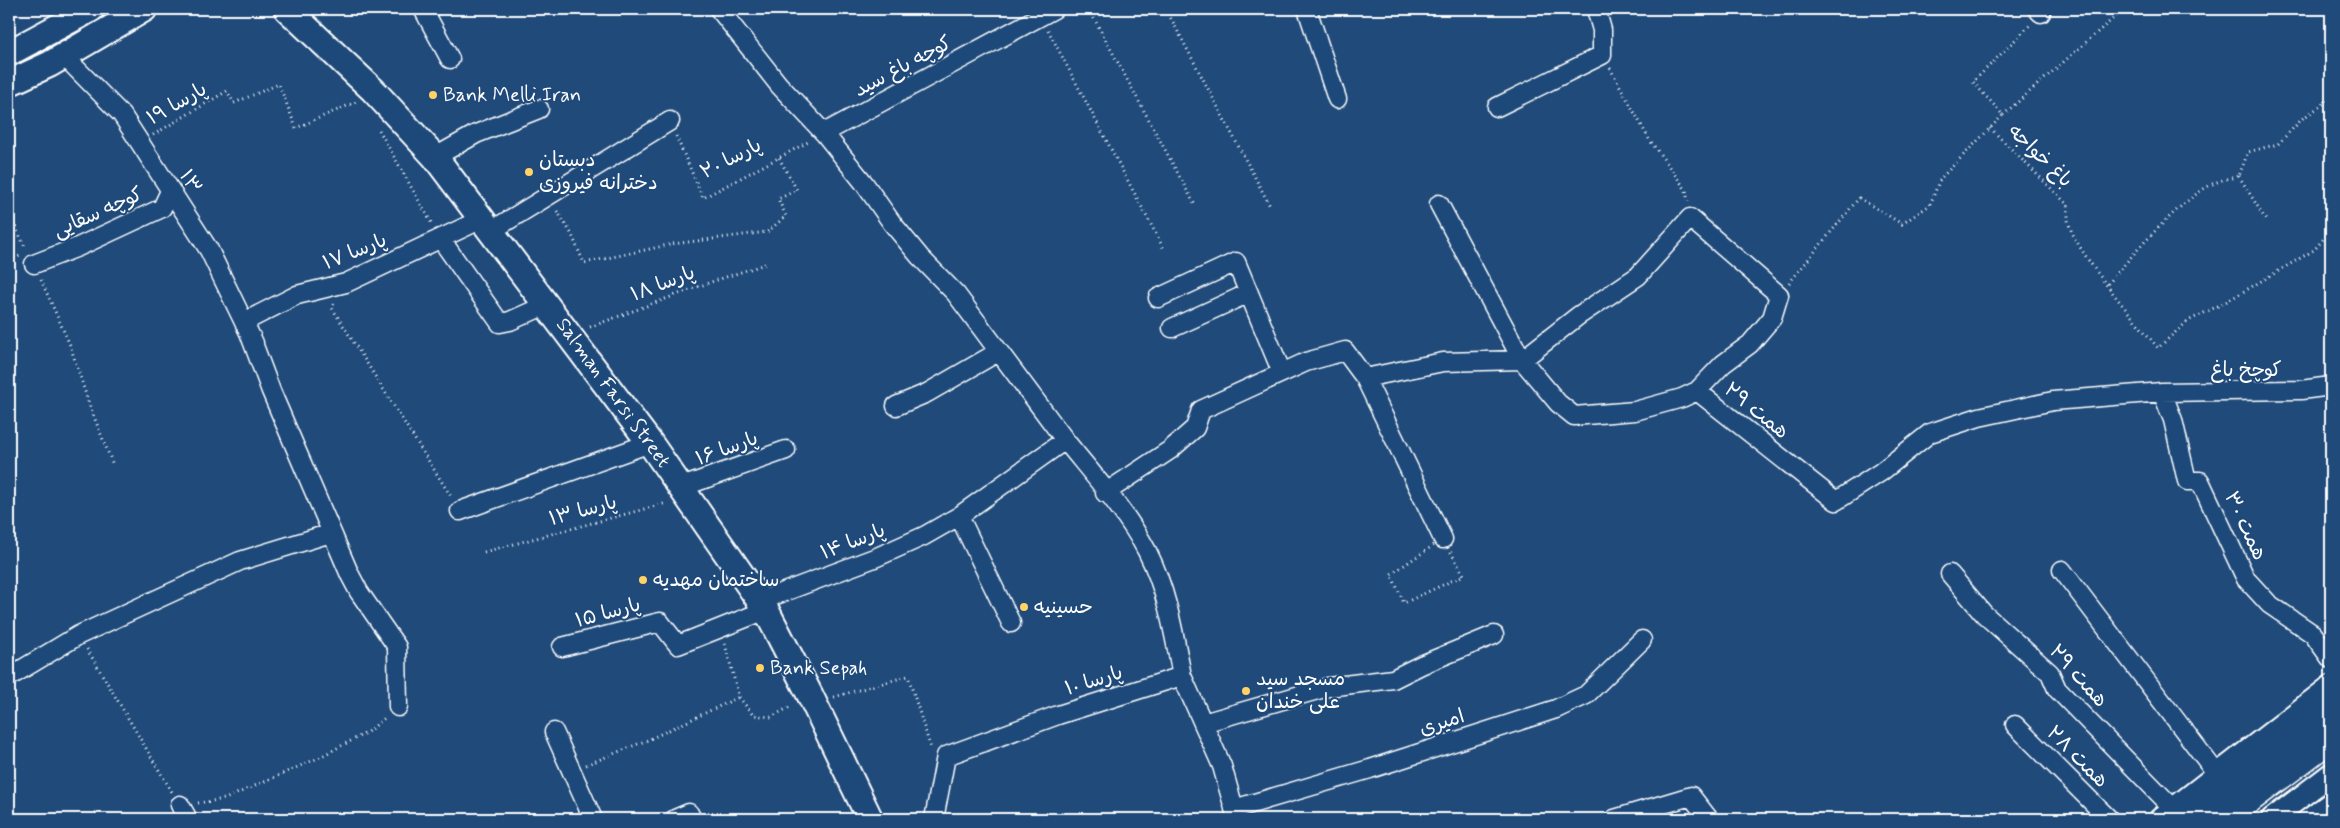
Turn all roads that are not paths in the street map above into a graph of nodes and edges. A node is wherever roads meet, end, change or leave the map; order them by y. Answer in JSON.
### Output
{"nodes":[{"id":1,"x":91,"y":9,"type":"edge"},
{"id":2,"x":144,"y":9,"type":"edge"},
{"id":3,"x":423,"y":9,"type":"edge"},
{"id":4,"x":719,"y":9,"type":"edge"},
{"id":5,"x":1308,"y":9,"type":"edge"},
{"id":6,"x":1596,"y":9,"type":"edge"},
{"id":7,"x":290,"y":10,"type":"edge"},
{"id":8,"x":1047,"y":13,"type":"edge"},
{"id":9,"x":9,"y":53,"type":"edge"},
{"id":10,"x":64,"y":56,"type":"junction"},
{"id":11,"x":450,"y":59,"type":"dead end"},
{"id":12,"x":9,"y":83,"type":"edge"},
{"id":13,"x":1337,"y":100,"type":"dead end"},
{"id":14,"x":1497,"y":107,"type":"dead end"},
{"id":15,"x":539,"y":109,"type":"dead end"},
{"id":16,"x":670,"y":121,"type":"road end"},
{"id":17,"x":824,"y":133,"type":"junction"},
{"id":18,"x":435,"y":157,"type":"junction"},
{"id":19,"x":170,"y":191,"type":"junction"},
{"id":20,"x":1439,"y":204,"type":"dead end"},
{"id":21,"x":487,"y":225,"type":"junction"},
{"id":22,"x":440,"y":238,"type":"junction"},
{"id":23,"x":31,"y":258,"type":"road end"},
{"id":24,"x":1249,"y":293,"type":"junction"},
{"id":25,"x":1158,"y":298,"type":"dead end"},
{"id":26,"x":548,"y":304,"type":"junction"},
{"id":27,"x":1172,"y":328,"type":"dead end"},
{"id":28,"x":250,"y":335,"type":"junction"},
{"id":29,"x":998,"y":352,"type":"junction"},
{"id":30,"x":1522,"y":360,"type":"junction"},
{"id":31,"x":1282,"y":373,"type":"junction"},
{"id":32,"x":1366,"y":378,"type":"junction"},
{"id":33,"x":2331,"y":386,"type":"edge"},
{"id":34,"x":1697,"y":391,"type":"junction"},
{"id":35,"x":2162,"y":392,"type":"junction"},
{"id":36,"x":896,"y":406,"type":"dead end"},
{"id":37,"x":1065,"y":440,"type":"junction"},
{"id":38,"x":650,"y":442,"type":"junction"},
{"id":39,"x":786,"y":450,"type":"dead end"},
{"id":40,"x":686,"y":492,"type":"junction"},
{"id":41,"x":1106,"y":492,"type":"junction"},
{"id":42,"x":1836,"y":501,"type":"joint"},
{"id":43,"x":460,"y":511,"type":"road end"},
{"id":44,"x":959,"y":516,"type":"junction"},
{"id":45,"x":331,"y":533,"type":"junction"},
{"id":46,"x":1443,"y":539,"type":"road end"},
{"id":47,"x":2062,"y":570,"type":"dead end"},
{"id":48,"x":1950,"y":574,"type":"dead end"},
{"id":49,"x":763,"y":605,"type":"junction"},
{"id":50,"x":1011,"y":623,"type":"dead end"},
{"id":51,"x":1494,"y":635,"type":"dead end"},
{"id":52,"x":1642,"y":640,"type":"dead end"},
{"id":53,"x":562,"y":647,"type":"dead end"},
{"id":54,"x":2331,"y":659,"type":"edge"},
{"id":55,"x":1182,"y":676,"type":"junction"},
{"id":56,"x":9,"y":677,"type":"edge"},
{"id":57,"x":2331,"y":686,"type":"edge"},
{"id":58,"x":398,"y":707,"type":"road end"},
{"id":59,"x":2331,"y":711,"type":"edge"},
{"id":60,"x":1203,"y":724,"type":"junction"},
{"id":61,"x":2015,"y":725,"type":"dead end"},
{"id":62,"x":554,"y":732,"type":"dead end"},
{"id":63,"x":2331,"y":737,"type":"edge"},
{"id":64,"x":2217,"y":774,"type":"junction"},
{"id":65,"x":2331,"y":774,"type":"edge"},
{"id":66,"x":2174,"y":816,"type":"edge"},
{"id":67,"x":1235,"y":817,"type":"edge"},
{"id":68,"x":593,"y":819,"type":"edge"},
{"id":69,"x":675,"y":819,"type":"edge"},
{"id":70,"x":692,"y":819,"type":"edge"},
{"id":71,"x":870,"y":819,"type":"edge"},
{"id":72,"x":934,"y":819,"type":"edge"},
{"id":73,"x":1614,"y":819,"type":"edge"},
{"id":74,"x":1709,"y":819,"type":"edge"},
{"id":75,"x":2108,"y":819,"type":"edge"},
{"id":76,"x":2222,"y":819,"type":"edge"},
{"id":77,"x":2272,"y":819,"type":"edge"}],
"edges":[{"from":1,"to":9,"type":"main road"},
{"from":2,"to":10,"type":"main road"},
{"from":3,"to":11,"type":"street"},
{"from":4,"to":17,"type":"street"},
{"from":5,"to":13,"type":"street"},
{"from":6,"to":14,"type":"street"},
{"from":7,"to":18,"type":"main road","name":"Salman Farsi Street"},
{"from":8,"to":17,"type":"street","name":"کوچه باغ سید"},
{"from":10,"to":12,"type":"main road"},
{"from":10,"to":19,"type":"street","name":"۱۳"},
{"from":15,"to":18,"type":"street"},
{"from":16,"to":21,"type":"street"},
{"from":17,"to":29,"type":"street"},
{"from":18,"to":21,"type":"main road","name":"Salman Farsi Street"},
{"from":19,"to":23,"type":"street","name":"کوچه سقایی"},
{"from":19,"to":28,"type":"street","name":"۱۳"},
{"from":20,"to":30,"type":"street"},
{"from":21,"to":22,"type":"street","name":"پارسا ۱۷"},
{"from":21,"to":26,"type":"main road","name":"Salman Farsi Street"},
{"from":22,"to":26,"type":"street"},
{"from":22,"to":28,"type":"street","name":"پارسا ۱۷"},
{"from":24,"to":25,"type":"street"},
{"from":24,"to":27,"type":"street"},
{"from":24,"to":31,"type":"street"},
{"from":26,"to":38,"type":"main road","name":"Salman Farsi Street"},
{"from":28,"to":45,"type":"street","name":"۱۳"},
{"from":29,"to":36,"type":"street"},
{"from":29,"to":37,"type":"street"},
{"from":30,"to":32,"type":"street"},
{"from":30,"to":34,"type":"street"},
{"from":30,"to":34,"type":"street"},
{"from":31,"to":32,"type":"street"},
{"from":31,"to":41,"type":"street"},
{"from":32,"to":46,"type":"street"},
{"from":33,"to":35,"type":"street","name":"کوچخ باغ"},
{"from":34,"to":42,"type":"street","name":"همت ۲۹"},
{"from":35,"to":42,"type":"street","name":"کوچخ باغ"},
{"from":35,"to":54,"type":"street","name":"همت ۳۰"},
{"from":37,"to":41,"type":"street"},
{"from":37,"to":44,"type":"street","name":"پارسا ۱۴"},
{"from":38,"to":40,"type":"main road","name":"Salman Farsi Street"},
{"from":38,"to":43,"type":"street"},
{"from":39,"to":40,"type":"street","name":"پارسا ۱۶"},
{"from":40,"to":49,"type":"main road","name":"Salman Farsi Street"},
{"from":41,"to":55,"type":"street"},
{"from":44,"to":49,"type":"street","name":"پارسا ۱۴"},
{"from":44,"to":50,"type":"street"},
{"from":45,"to":56,"type":"street"},
{"from":45,"to":58,"type":"street","name":"۱۳"},
{"from":47,"to":64,"type":"street"},
{"from":48,"to":66,"type":"street","name":"همت ۲۹"},
{"from":49,"to":53,"type":"street","name":"پارسا ۱۵"},
{"from":49,"to":71,"type":"main road","name":"Salman Farsi Street"},
{"from":51,"to":60,"type":"street"},
{"from":52,"to":67,"type":"street","name":"امیری"},
{"from":55,"to":60,"type":"street"},
{"from":55,"to":72,"type":"street","name":"پارسا ۱۰"},
{"from":57,"to":64,"type":"street"},
{"from":59,"to":66,"type":"main road"},
{"from":60,"to":67,"type":"street"},
{"from":61,"to":75,"type":"street","name":"همت ۲۸"},
{"from":62,"to":68,"type":"street"},
{"from":63,"to":76,"type":"main road"},
{"from":64,"to":66,"type":"street"},
{"from":65,"to":77,"type":"street"},
{"from":69,"to":70,"type":"street"},
{"from":73,"to":74,"type":"street"}]}
